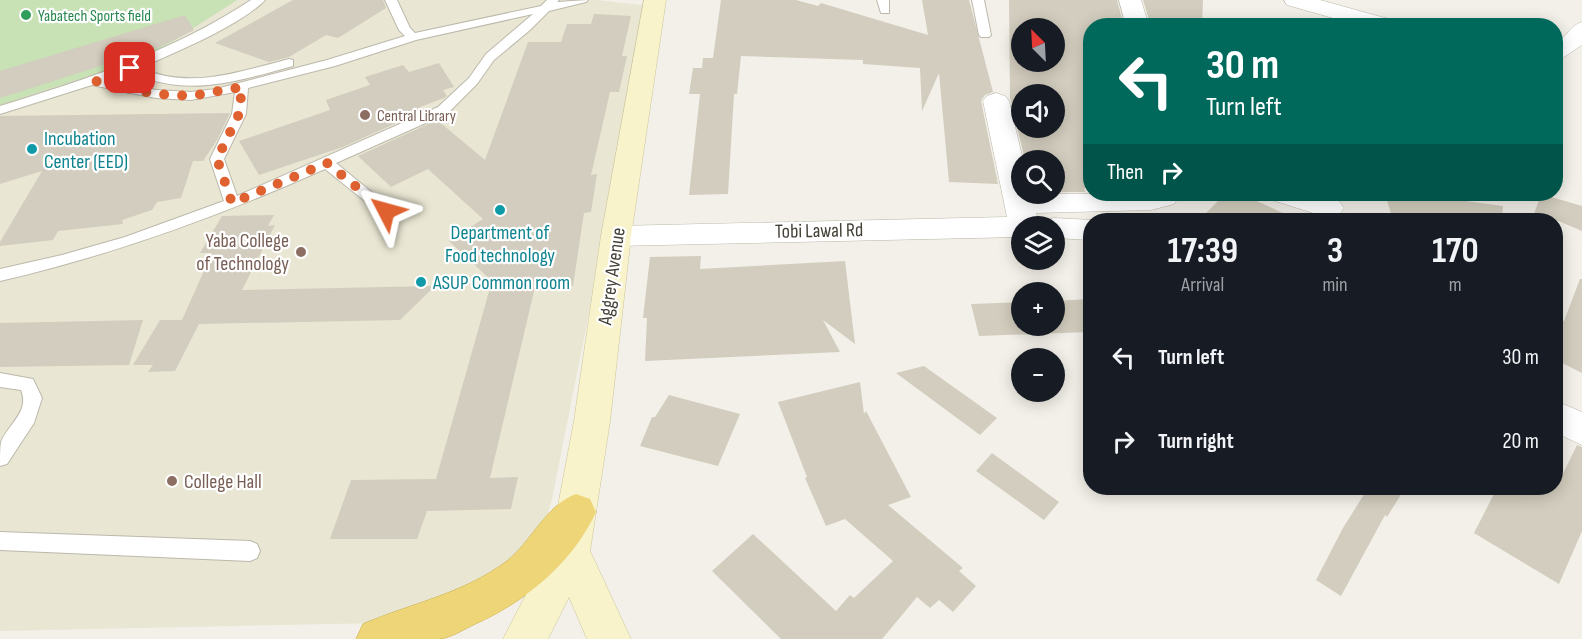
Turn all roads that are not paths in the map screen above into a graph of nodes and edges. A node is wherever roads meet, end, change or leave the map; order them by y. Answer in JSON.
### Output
{"nodes":[{"id":1,"x":259,"y":0,"type":"edge"},
{"id":2,"x":391,"y":0,"type":"edge"},
{"id":3,"x":582,"y":0,"type":"edge"},
{"id":4,"x":655,"y":0,"type":"edge"},
{"id":5,"x":978,"y":0,"type":"edge"},
{"id":6,"x":1130,"y":0,"type":"edge"},
{"id":7,"x":1295,"y":0,"type":"edge"},
{"id":8,"x":549,"y":2,"type":"edge"},
{"id":9,"x":1136,"y":18,"type":"edge"},
{"id":10,"x":1359,"y":18,"type":"edge"},
{"id":11,"x":1582,"y":29,"type":"edge"},
{"id":12,"x":409,"y":33,"type":"junction"},
{"id":13,"x":986,"y":35,"type":"dead end"},
{"id":14,"x":1563,"y":48,"type":"edge"},
{"id":15,"x":1563,"y":54,"type":"edge"},
{"id":16,"x":1582,"y":60,"type":"edge"},
{"id":17,"x":130,"y":68,"type":"junction"},
{"id":18,"x":95,"y":82,"type":"junction"},
{"id":19,"x":242,"y":87,"type":"junction"},
{"id":20,"x":996,"y":101,"type":"dead end"},
{"id":21,"x":0,"y":110,"type":"edge"},
{"id":22,"x":327,"y":163,"type":"junction"},
{"id":23,"x":1143,"y":201,"type":"edge"},
{"id":24,"x":1307,"y":201,"type":"edge"},
{"id":25,"x":232,"y":203,"type":"junction"},
{"id":26,"x":1329,"y":208,"type":"dead end"},
{"id":27,"x":386,"y":211,"type":"dead end"},
{"id":28,"x":1021,"y":216,"type":"edge"},
{"id":29,"x":1042,"y":216,"type":"edge"},
{"id":30,"x":1011,"y":220,"type":"edge"},
{"id":31,"x":1065,"y":229,"type":"edge"},
{"id":32,"x":1083,"y":230,"type":"edge"},
{"id":33,"x":616,"y":236,"type":"junction"},
{"id":34,"x":0,"y":275,"type":"edge"},
{"id":35,"x":0,"y":380,"type":"edge"},
{"id":36,"x":1563,"y":420,"type":"edge"},
{"id":37,"x":1582,"y":430,"type":"edge"},
{"id":38,"x":0,"y":458,"type":"edge"},
{"id":39,"x":576,"y":512,"type":"junction"},
{"id":40,"x":0,"y":541,"type":"edge"},
{"id":41,"x":250,"y":551,"type":"dead end"},
{"id":42,"x":570,"y":552,"type":"junction"},
{"id":43,"x":378,"y":639,"type":"edge"},
{"id":44,"x":525,"y":639,"type":"edge"},
{"id":45,"x":609,"y":639,"type":"edge"}],
"edges":[{"from":1,"to":17,"type":"lane"},
{"from":2,"to":12,"type":"lane"},
{"from":3,"to":8,"type":"lane"},
{"from":4,"to":33,"type":"street","name":"Aggrey Avenue"},
{"from":5,"to":13,"type":"lane"},
{"from":6,"to":9,"type":"street"},
{"from":7,"to":10,"type":"street"},
{"from":8,"to":12,"type":"lane"},
{"from":8,"to":22,"type":"lane"},
{"from":11,"to":14,"type":"street"},
{"from":12,"to":17,"type":"lane"},
{"from":12,"to":19,"type":"lane"},
{"from":15,"to":16,"type":"street"},
{"from":17,"to":18,"type":"lane"},
{"from":18,"to":19,"type":"lane"},
{"from":18,"to":21,"type":"lane"},
{"from":19,"to":25,"type":"lane"},
{"from":20,"to":28,"type":"street"},
{"from":22,"to":25,"type":"lane"},
{"from":22,"to":27,"type":"lane"},
{"from":23,"to":29,"type":"street","name":"Tobi Lawal Rd"},
{"from":24,"to":26,"type":"street"},
{"from":25,"to":34,"type":"lane"},
{"from":30,"to":33,"type":"street","name":"Tobi Lawal Rd"},
{"from":31,"to":32,"type":"street"},
{"from":33,"to":39,"type":"street","name":"Aggrey Avenue"},
{"from":35,"to":38,"type":"lane"},
{"from":36,"to":37,"type":"street"},
{"from":39,"to":42,"type":"street","name":"Aggrey Avenue"},
{"from":39,"to":43,"type":"highway"},
{"from":40,"to":41,"type":"lane"},
{"from":42,"to":44,"type":"street"},
{"from":42,"to":45,"type":"street"}]}
